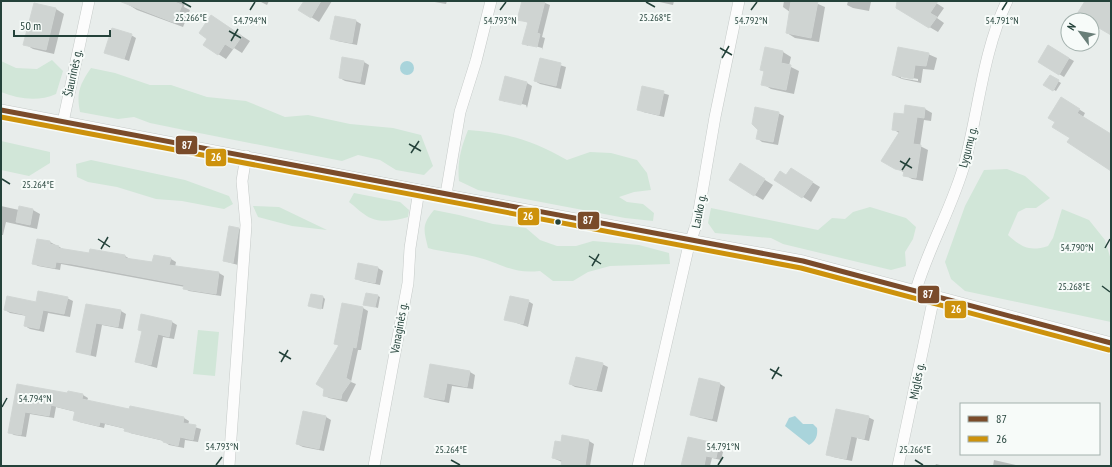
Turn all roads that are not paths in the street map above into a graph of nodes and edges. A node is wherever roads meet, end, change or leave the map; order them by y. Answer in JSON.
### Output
{"nodes":[{"id":1,"x":89,"y":1,"type":"edge"},
{"id":2,"x":491,"y":1,"type":"edge"},
{"id":3,"x":739,"y":1,"type":"edge"},
{"id":4,"x":1007,"y":1,"type":"edge"},
{"id":5,"x":1,"y":110,"type":"edge"},
{"id":6,"x":63,"y":122,"type":"junction"},
{"id":7,"x":246,"y":156,"type":"junction"},
{"id":8,"x":419,"y":190,"type":"junction"},
{"id":9,"x":446,"y":194,"type":"junction"},
{"id":10,"x":692,"y":240,"type":"junction"},
{"id":11,"x":916,"y":290,"type":"junction"},
{"id":12,"x":937,"y":296,"type":"junction"},
{"id":13,"x":1111,"y":343,"type":"edge"},
{"id":14,"x":229,"y":466,"type":"edge"},
{"id":15,"x":374,"y":466,"type":"edge"},
{"id":16,"x":638,"y":466,"type":"edge"},
{"id":17,"x":898,"y":466,"type":"edge"}],
"edges":[{"from":1,"to":6,"type":"street","name":"Šiaurinės g."},
{"from":2,"to":9,"type":"street"},
{"from":3,"to":10,"type":"street","name":"Lauko g."},
{"from":4,"to":11,"type":"street","name":"Lygumų g."},
{"from":5,"to":6,"type":"street"},
{"from":6,"to":7,"type":"street"},
{"from":7,"to":8,"type":"street"},
{"from":7,"to":14,"type":"street"},
{"from":8,"to":9,"type":"street"},
{"from":8,"to":15,"type":"street","name":"Vanaginės g."},
{"from":9,"to":10,"type":"street"},
{"from":10,"to":11,"type":"street"},
{"from":10,"to":16,"type":"street","name":"Lauko g."},
{"from":11,"to":12,"type":"street"},
{"from":12,"to":13,"type":"street"},
{"from":12,"to":17,"type":"street","name":"Miglės g."}]}
